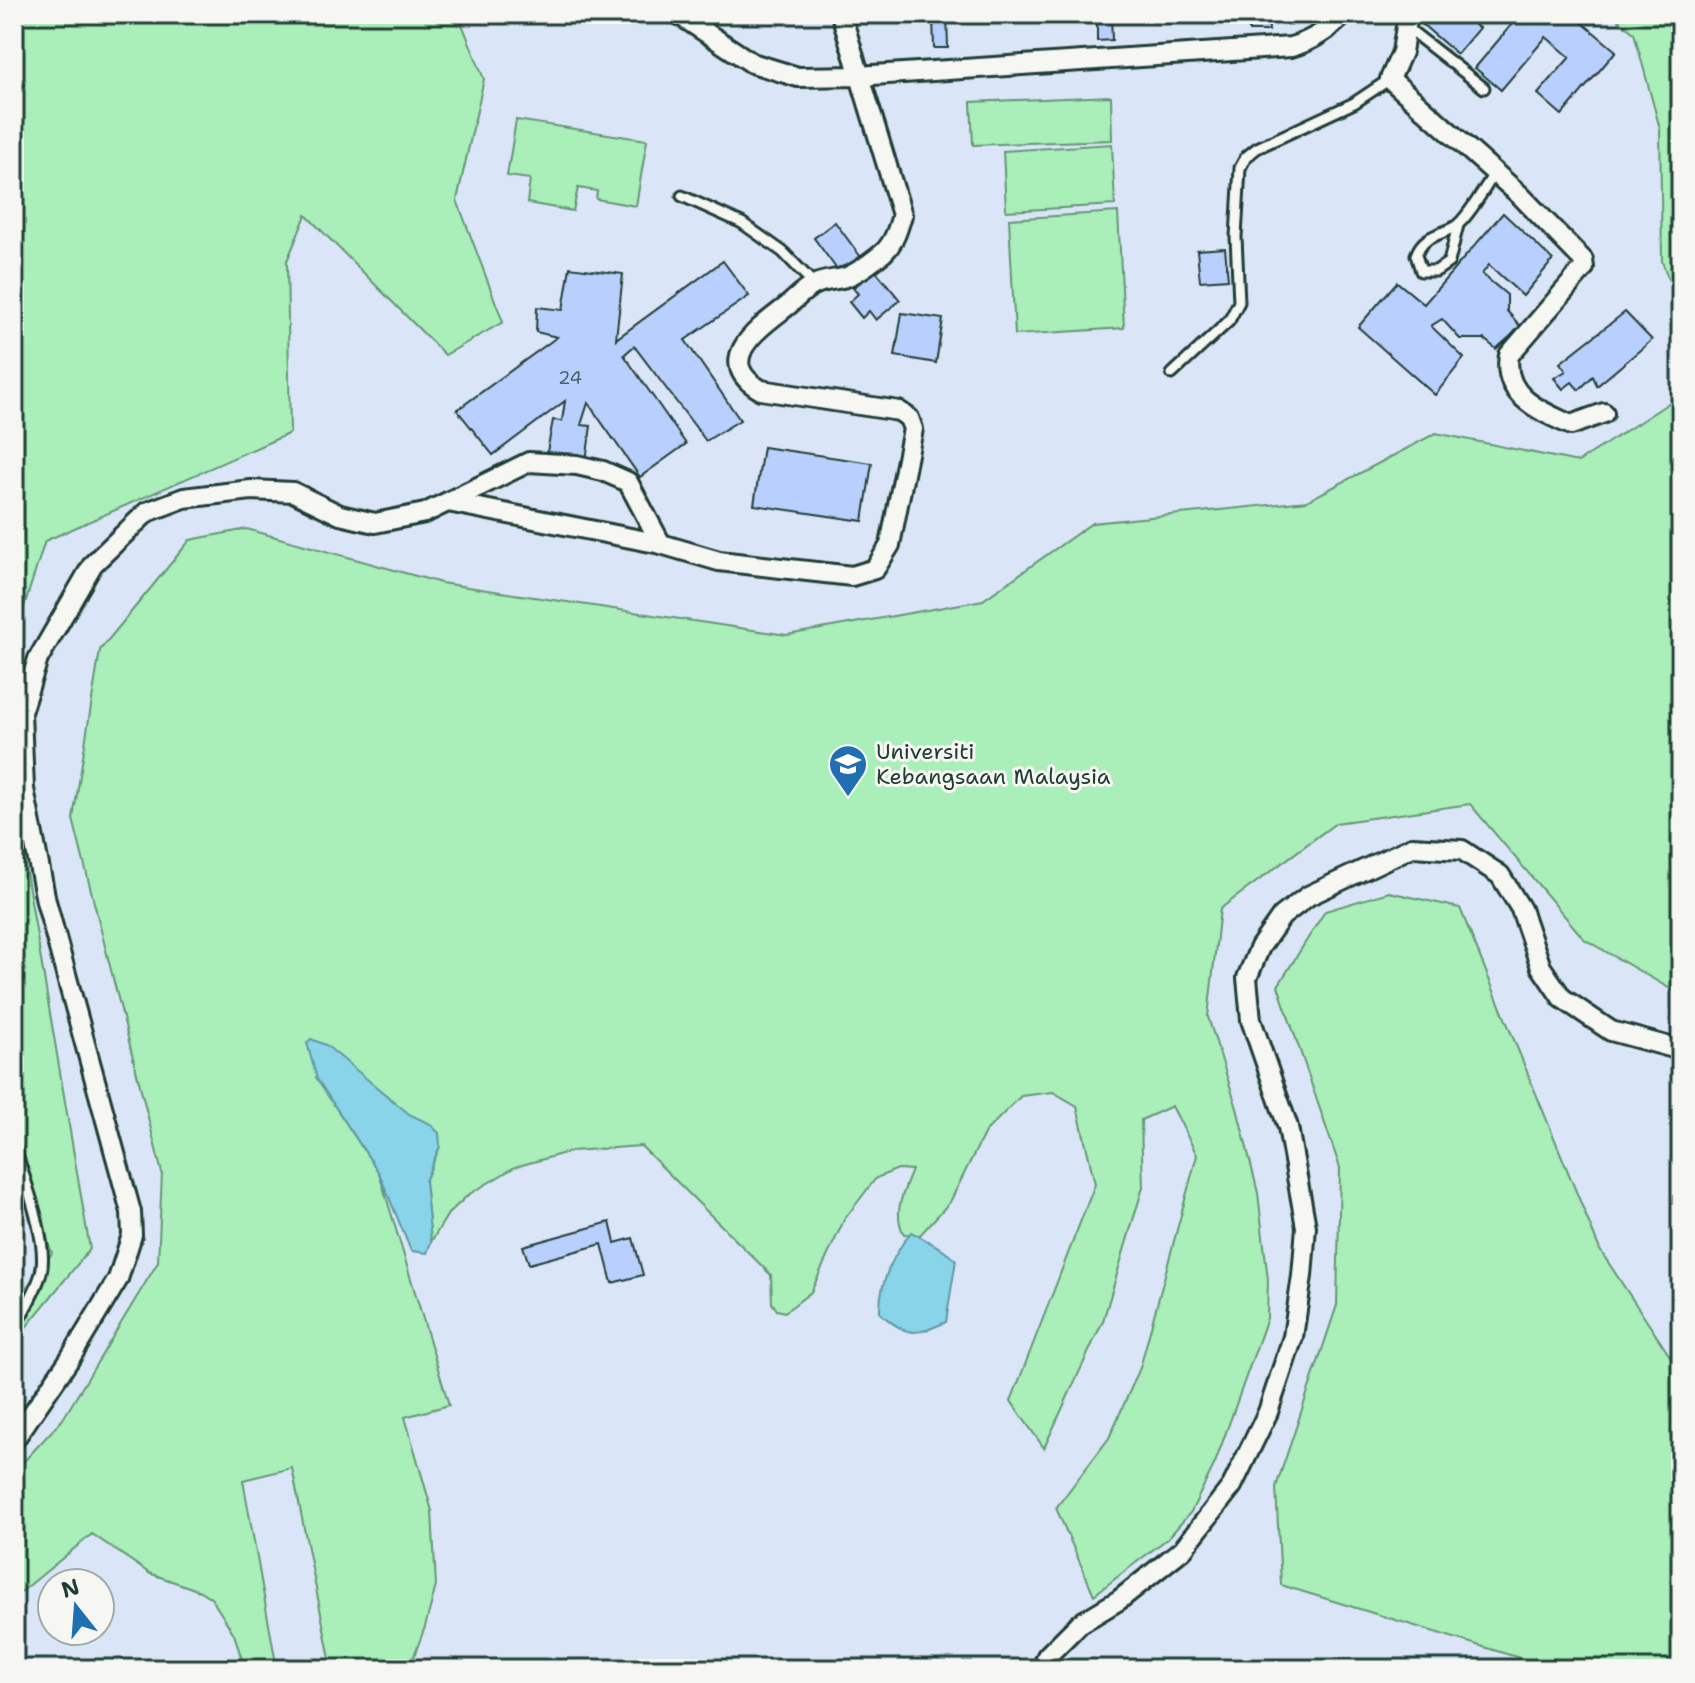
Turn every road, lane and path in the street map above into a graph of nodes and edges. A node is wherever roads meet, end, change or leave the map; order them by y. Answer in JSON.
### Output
{"nodes":[{"id":1,"x":678,"y":14,"type":"edge"},
{"id":2,"x":841,"y":14,"type":"edge"},
{"id":3,"x":1344,"y":14,"type":"edge"},
{"id":4,"x":1407,"y":20,"type":"edge"},
{"id":5,"x":858,"y":76,"type":"junction"},
{"id":6,"x":1390,"y":79,"type":"junction"},
{"id":7,"x":1484,"y":88,"type":"dead end"},
{"id":8,"x":1494,"y":174,"type":"junction"},
{"id":9,"x":682,"y":196,"type":"dead end"},
{"id":10,"x":1458,"y":225,"type":"junction"},
{"id":11,"x":814,"y":284,"type":"junction"},
{"id":12,"x":1172,"y":374,"type":"dead end"},
{"id":13,"x":1604,"y":413,"type":"dead end"},
{"id":14,"x":448,"y":502,"type":"junction"},
{"id":15,"x":661,"y":544,"type":"junction"},
{"id":16,"x":1681,"y":1050,"type":"edge"},
{"id":17,"x":14,"y":1146,"type":"edge"},
{"id":18,"x":14,"y":1329,"type":"edge"},
{"id":19,"x":14,"y":1440,"type":"edge"},
{"id":20,"x":1042,"y":1669,"type":"edge"}],
"edges":[{"from":1,"to":5,"type":"street"},
{"from":2,"to":5,"type":"street"},
{"from":3,"to":5,"type":"street"},
{"from":4,"to":6,"type":"street"},
{"from":4,"to":7,"type":"lane"},
{"from":5,"to":11,"type":"street"},
{"from":6,"to":8,"type":"street"},
{"from":6,"to":12,"type":"lane"},
{"from":8,"to":10,"type":"lane"},
{"from":8,"to":13,"type":"street"},
{"from":9,"to":11,"type":"lane"},
{"from":10,"to":10,"type":"lane"},
{"from":11,"to":15,"type":"street"},
{"from":14,"to":15,"type":"street"},
{"from":14,"to":15,"type":"street"},
{"from":14,"to":19,"type":"street"},
{"from":16,"to":20,"type":"street"},
{"from":17,"to":18,"type":"lane"}]}
